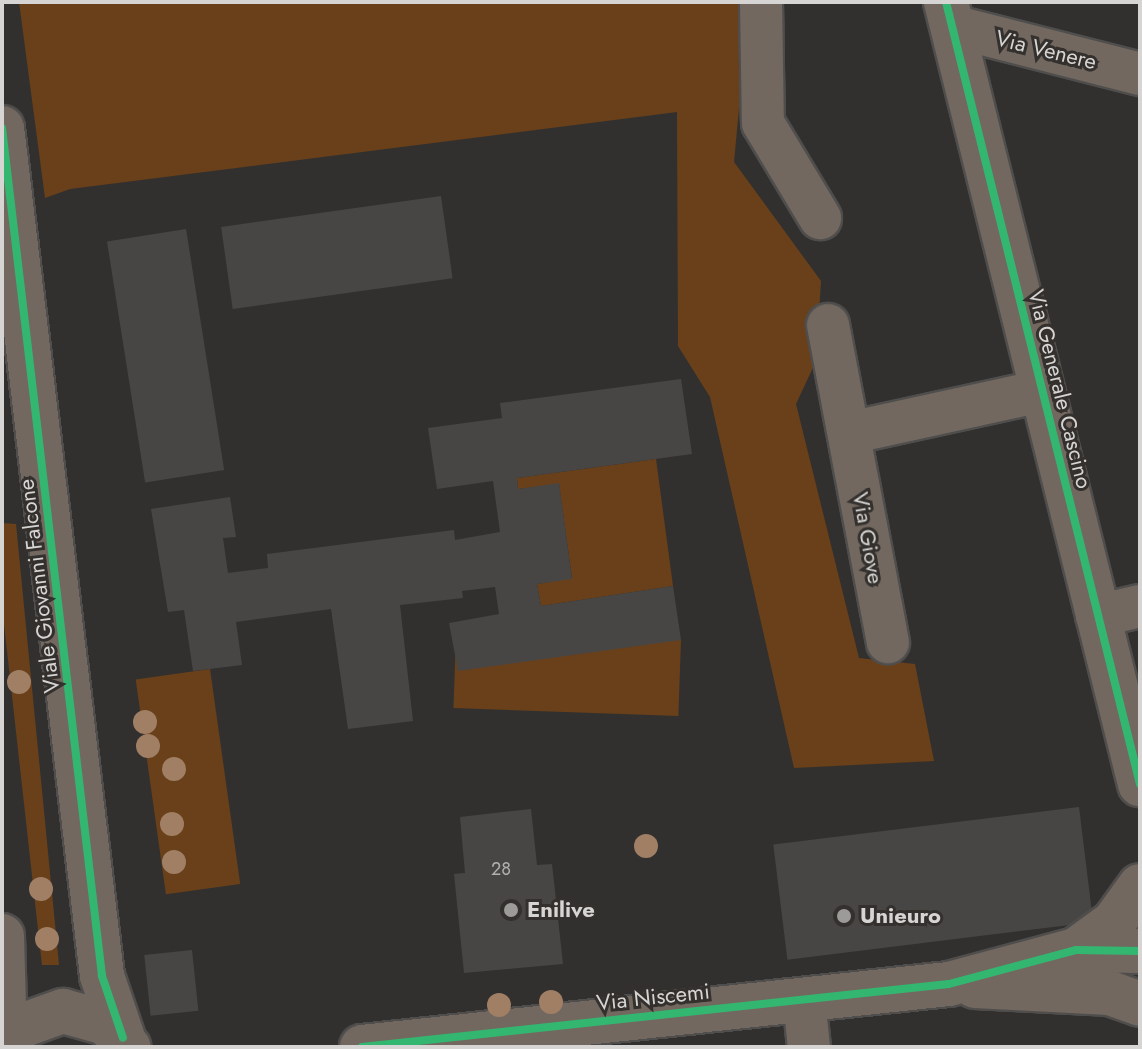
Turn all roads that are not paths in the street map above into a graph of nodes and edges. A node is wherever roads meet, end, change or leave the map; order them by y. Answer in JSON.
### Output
{"nodes":[{"id":1,"x":761,"y":2,"type":"edge"},
{"id":2,"x":949,"y":14,"type":"edge"},
{"id":3,"x":1140,"y":74,"type":"edge"},
{"id":4,"x":2,"y":128,"type":"edge"},
{"id":5,"x":820,"y":218,"type":"dead end"},
{"id":6,"x":828,"y":325,"type":"dead end"},
{"id":7,"x":1042,"y":391,"type":"junction"},
{"id":8,"x":849,"y":433,"type":"junction"},
{"id":9,"x":1140,"y":606,"type":"edge"},
{"id":10,"x":1097,"y":616,"type":"junction"},
{"id":11,"x":888,"y":642,"type":"dead end"},
{"id":12,"x":1140,"y":784,"type":"edge"},
{"id":13,"x":1140,"y":886,"type":"edge"},
{"id":14,"x":2,"y":936,"type":"edge"},
{"id":15,"x":1076,"y":950,"type":"junction"},
{"id":16,"x":1140,"y":951,"type":"edge"},
{"id":17,"x":949,"y":984,"type":"junction"},
{"id":18,"x":1130,"y":994,"type":"edge"},
{"id":19,"x":804,"y":999,"type":"junction"},
{"id":20,"x":126,"y":1042,"type":"edge"},
{"id":21,"x":4,"y":1045,"type":"edge"},
{"id":22,"x":362,"y":1047,"type":"edge"},
{"id":23,"x":809,"y":1047,"type":"edge"}],
"edges":[{"from":1,"to":5,"type":"street"},
{"from":2,"to":3,"type":"street","name":"Via Venere"},
{"from":2,"to":7,"type":"street","name":"Via Generale Cascino"},
{"from":4,"to":20,"type":"street","name":"Viale Giovanni Falcone"},
{"from":6,"to":8,"type":"street","name":"Via Giove"},
{"from":7,"to":8,"type":"street"},
{"from":7,"to":10,"type":"street","name":"Via Generale Cascino"},
{"from":8,"to":11,"type":"street","name":"Via Giove"},
{"from":9,"to":10,"type":"street"},
{"from":10,"to":12,"type":"street","name":"Via Generale Cascino"},
{"from":13,"to":15,"type":"street"},
{"from":14,"to":21,"type":"street"},
{"from":15,"to":16,"type":"street"},
{"from":15,"to":17,"type":"street"},
{"from":17,"to":18,"type":"street"},
{"from":17,"to":19,"type":"street","name":"Via Niscemi"},
{"from":19,"to":22,"type":"street","name":"Via Niscemi"},
{"from":19,"to":23,"type":"street"},
{"from":20,"to":21,"type":"street"}]}
